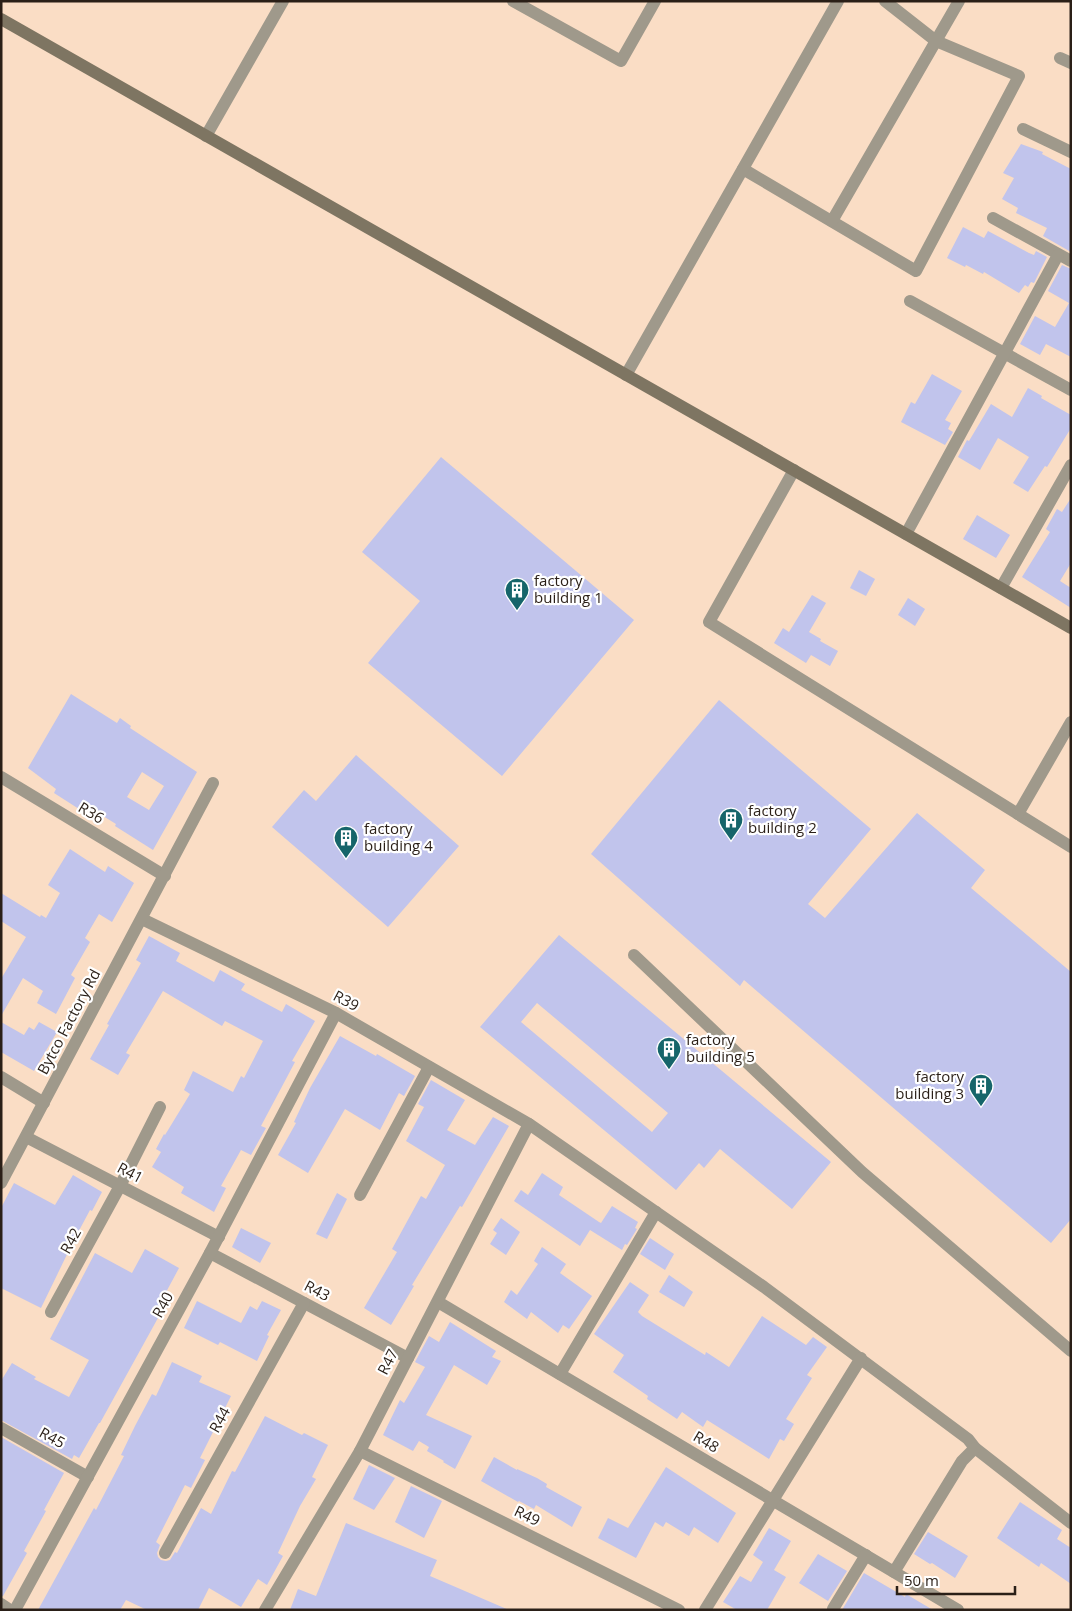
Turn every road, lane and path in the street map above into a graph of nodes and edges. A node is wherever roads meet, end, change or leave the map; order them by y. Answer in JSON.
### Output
{"nodes":[{"id":1,"x":282,"y":1,"type":"edge"},
{"id":2,"x":512,"y":1,"type":"edge"},
{"id":3,"x":655,"y":1,"type":"edge"},
{"id":4,"x":838,"y":1,"type":"edge"},
{"id":5,"x":885,"y":1,"type":"edge"},
{"id":6,"x":959,"y":1,"type":"edge"},
{"id":7,"x":1,"y":18,"type":"edge"},
{"id":8,"x":936,"y":41,"type":"junction"},
{"id":9,"x":1023,"y":129,"type":"dead end"},
{"id":10,"x":206,"y":136,"type":"junction"},
{"id":11,"x":1071,"y":152,"type":"edge"},
{"id":12,"x":743,"y":169,"type":"junction"},
{"id":13,"x":993,"y":218,"type":"dead end"},
{"id":14,"x":832,"y":221,"type":"junction"},
{"id":15,"x":1058,"y":255,"type":"junction"},
{"id":16,"x":1071,"y":262,"type":"edge"},
{"id":17,"x":910,"y":301,"type":"dead end"},
{"id":18,"x":1004,"y":353,"type":"junction"},
{"id":19,"x":626,"y":375,"type":"junction"},
{"id":20,"x":1071,"y":390,"type":"edge"},
{"id":21,"x":1071,"y":466,"type":"edge"},
{"id":22,"x":794,"y":470,"type":"junction"},
{"id":23,"x":906,"y":534,"type":"junction"},
{"id":24,"x":1002,"y":588,"type":"junction"},
{"id":25,"x":1071,"y":628,"type":"edge"},
{"id":26,"x":1071,"y":722,"type":"edge"},
{"id":27,"x":1,"y":777,"type":"edge"},
{"id":28,"x":213,"y":784,"type":"dead end"},
{"id":29,"x":1018,"y":814,"type":"junction"},
{"id":30,"x":1071,"y":847,"type":"edge"},
{"id":31,"x":165,"y":876,"type":"junction"},
{"id":32,"x":142,"y":919,"type":"junction"},
{"id":33,"x":634,"y":955,"type":"dead end"},
{"id":34,"x":336,"y":1013,"type":"junction"},
{"id":35,"x":429,"y":1067,"type":"junction"},
{"id":36,"x":1,"y":1076,"type":"edge"},
{"id":37,"x":44,"y":1103,"type":"junction"},
{"id":38,"x":160,"y":1107,"type":"dead end"},
{"id":39,"x":529,"y":1124,"type":"junction"},
{"id":40,"x":26,"y":1137,"type":"junction"},
{"id":41,"x":1,"y":1184,"type":"edge"},
{"id":42,"x":120,"y":1186,"type":"junction"},
{"id":43,"x":360,"y":1195,"type":"dead end"},
{"id":44,"x":656,"y":1212,"type":"junction"},
{"id":45,"x":218,"y":1237,"type":"junction"},
{"id":46,"x":210,"y":1253,"type":"junction"},
{"id":47,"x":438,"y":1302,"type":"junction"},
{"id":48,"x":304,"y":1303,"type":"junction"},
{"id":49,"x":51,"y":1312,"type":"dead end"},
{"id":50,"x":1071,"y":1351,"type":"edge"},
{"id":51,"x":408,"y":1358,"type":"junction"},
{"id":52,"x":861,"y":1358,"type":"junction"},
{"id":53,"x":560,"y":1374,"type":"junction"},
{"id":54,"x":1,"y":1428,"type":"edge"},
{"id":55,"x":975,"y":1448,"type":"junction"},
{"id":56,"x":360,"y":1451,"type":"junction"},
{"id":57,"x":88,"y":1476,"type":"junction"},
{"id":58,"x":772,"y":1500,"type":"junction"},
{"id":59,"x":1071,"y":1523,"type":"edge"},
{"id":60,"x":165,"y":1554,"type":"dead end"},
{"id":61,"x":866,"y":1555,"type":"junction"},
{"id":62,"x":894,"y":1572,"type":"junction"},
{"id":63,"x":1,"y":1604,"type":"edge"},
{"id":64,"x":833,"y":1609,"type":"edge"},
{"id":65,"x":10,"y":1610,"type":"edge"},
{"id":66,"x":15,"y":1610,"type":"edge"},
{"id":67,"x":265,"y":1610,"type":"edge"},
{"id":68,"x":679,"y":1610,"type":"edge"},
{"id":69,"x":705,"y":1610,"type":"edge"},
{"id":70,"x":958,"y":1610,"type":"edge"}],
"edges":[{"from":1,"to":10,"type":"street"},
{"from":2,"to":3,"type":"street"},
{"from":4,"to":12,"type":"street"},
{"from":5,"to":8,"type":"street"},
{"from":6,"to":8,"type":"street"},
{"from":7,"to":10,"type":"street"},
{"from":8,"to":14,"type":"street"},
{"from":8,"to":14,"type":"street"},
{"from":9,"to":11,"type":"street"},
{"from":10,"to":19,"type":"street"},
{"from":12,"to":14,"type":"street"},
{"from":12,"to":19,"type":"street"},
{"from":13,"to":15,"type":"street"},
{"from":15,"to":16,"type":"street"},
{"from":15,"to":18,"type":"street"},
{"from":17,"to":18,"type":"street"},
{"from":18,"to":20,"type":"street"},
{"from":18,"to":23,"type":"street"},
{"from":19,"to":22,"type":"street"},
{"from":21,"to":24,"type":"street"},
{"from":22,"to":23,"type":"street"},
{"from":22,"to":29,"type":"street"},
{"from":23,"to":24,"type":"street"},
{"from":24,"to":25,"type":"street"},
{"from":26,"to":29,"type":"street"},
{"from":27,"to":31,"type":"street","name":"R36"},
{"from":28,"to":31,"type":"street","name":"Bytco Factory Rd"},
{"from":29,"to":30,"type":"street"},
{"from":31,"to":32,"type":"street","name":"Bytco Factory Rd"},
{"from":32,"to":34,"type":"street","name":"R39"},
{"from":32,"to":37,"type":"street","name":"Bytco Factory Rd"},
{"from":33,"to":50,"type":"street"},
{"from":34,"to":35,"type":"street","name":"R39"},
{"from":34,"to":45,"type":"street","name":"R40"},
{"from":35,"to":39,"type":"street","name":"R39"},
{"from":35,"to":43,"type":"street"},
{"from":36,"to":37,"type":"street"},
{"from":37,"to":40,"type":"street","name":"Bytco Factory Rd"},
{"from":38,"to":42,"type":"street","name":"R42"},
{"from":39,"to":44,"type":"street","name":"R39"},
{"from":39,"to":47,"type":"street","name":"R47"},
{"from":40,"to":41,"type":"street","name":"Bytco Factory Rd"},
{"from":40,"to":42,"type":"street","name":"R41"},
{"from":42,"to":45,"type":"street","name":"R41"},
{"from":42,"to":49,"type":"street","name":"R42"},
{"from":44,"to":52,"type":"street","name":"R39"},
{"from":44,"to":53,"type":"street"},
{"from":45,"to":46,"type":"street","name":"R40"},
{"from":46,"to":48,"type":"street","name":"R43"},
{"from":46,"to":57,"type":"street","name":"R40"},
{"from":47,"to":51,"type":"street","name":"R47"},
{"from":47,"to":53,"type":"street","name":"R48"},
{"from":48,"to":51,"type":"street","name":"R43"},
{"from":48,"to":60,"type":"street","name":"R44"},
{"from":51,"to":56,"type":"street","name":"R47"},
{"from":52,"to":55,"type":"street","name":"R39"},
{"from":52,"to":58,"type":"street"},
{"from":53,"to":58,"type":"street","name":"R48"},
{"from":54,"to":57,"type":"street","name":"R45"},
{"from":55,"to":59,"type":"street","name":"R39"},
{"from":55,"to":62,"type":"street"},
{"from":56,"to":67,"type":"street","name":"R47"},
{"from":56,"to":68,"type":"street","name":"R49"},
{"from":57,"to":66,"type":"street","name":"R40"},
{"from":58,"to":61,"type":"street","name":"R48"},
{"from":58,"to":69,"type":"street"},
{"from":61,"to":62,"type":"street","name":"R48"},
{"from":61,"to":64,"type":"street"},
{"from":62,"to":70,"type":"street","name":"R48"},
{"from":63,"to":65,"type":"street"}]}
